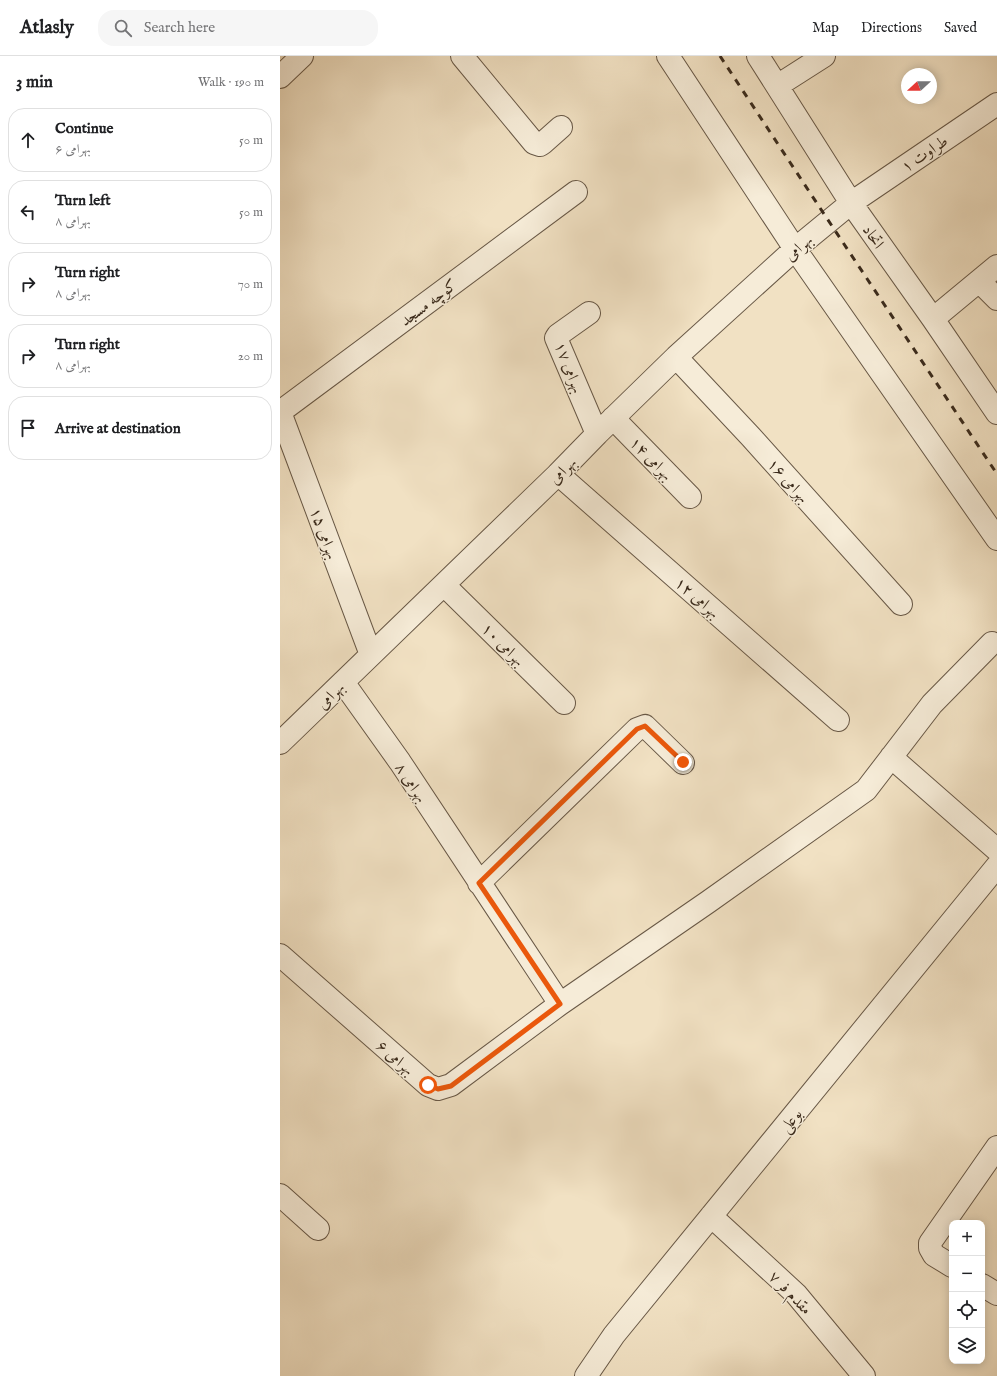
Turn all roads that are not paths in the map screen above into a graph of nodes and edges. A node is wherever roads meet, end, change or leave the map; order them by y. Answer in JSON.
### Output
{"nodes":[{"id":1,"x":302,"y":56,"type":"edge"},
{"id":2,"x":462,"y":56,"type":"edge"},
{"id":3,"x":668,"y":56,"type":"edge"},
{"id":4,"x":758,"y":56,"type":"edge"},
{"id":5,"x":824,"y":56,"type":"edge"},
{"id":6,"x":280,"y":77,"type":"edge"},
{"id":7,"x":776,"y":86,"type":"junction"},
{"id":8,"x":997,"y":104,"type":"edge"},
{"id":9,"x":561,"y":127,"type":"dead end"},
{"id":10,"x":576,"y":192,"type":"dead end"},
{"id":11,"x":851,"y":203,"type":"junction"},
{"id":12,"x":795,"y":249,"type":"junction"},
{"id":13,"x":997,"y":266,"type":"edge"},
{"id":14,"x":979,"y":281,"type":"junction"},
{"id":15,"x":997,"y":299,"type":"edge"},
{"id":16,"x":589,"y":313,"type":"dead end"},
{"id":17,"x":933,"y":319,"type":"junction"},
{"id":18,"x":676,"y":357,"type":"junction"},
{"id":19,"x":280,"y":412,"type":"edge"},
{"id":20,"x":997,"y":413,"type":"edge"},
{"id":21,"x":614,"y":418,"type":"junction"},
{"id":22,"x":598,"y":434,"type":"junction"},
{"id":23,"x":558,"y":474,"type":"junction"},
{"id":24,"x":690,"y":497,"type":"dead end"},
{"id":25,"x":997,"y":539,"type":"edge"},
{"id":26,"x":444,"y":585,"type":"junction"},
{"id":27,"x":900,"y":604,"type":"dead end"},
{"id":28,"x":992,"y":642,"type":"dead end"},
{"id":29,"x":371,"y":655,"type":"junction"},
{"id":30,"x":343,"y":682,"type":"junction"},
{"id":31,"x":564,"y":704,"type":"dead end"},
{"id":32,"x":838,"y":720,"type":"dead end"},
{"id":33,"x":284,"y":732,"type":"edge"},
{"id":34,"x":891,"y":757,"type":"junction"},
{"id":35,"x":683,"y":762,"type":"dead end"},
{"id":36,"x":997,"y":850,"type":"edge"},
{"id":37,"x":997,"y":866,"type":"edge"},
{"id":38,"x":479,"y":883,"type":"junction"},
{"id":39,"x":280,"y":955,"type":"edge"},
{"id":40,"x":560,"y":1004,"type":"junction"},
{"id":41,"x":997,"y":1147,"type":"edge"},
{"id":42,"x":280,"y":1195,"type":"edge"},
{"id":43,"x":711,"y":1216,"type":"junction"},
{"id":44,"x":318,"y":1229,"type":"dead end"},
{"id":45,"x":949,"y":1264,"type":"edge"},
{"id":46,"x":985,"y":1287,"type":"edge"},
{"id":47,"x":997,"y":1294,"type":"edge"},
{"id":48,"x":586,"y":1376,"type":"edge"},
{"id":49,"x":864,"y":1376,"type":"edge"}],
"edges":[{"from":1,"to":6,"type":"street"},
{"from":2,"to":9,"type":"street"},
{"from":3,"to":12,"type":"street"},
{"from":4,"to":7,"type":"street","name":"اتحاد"},
{"from":5,"to":7,"type":"street"},
{"from":7,"to":11,"type":"street","name":"اتحاد"},
{"from":8,"to":11,"type":"street","name":"طراوت ۱"},
{"from":10,"to":19,"type":"street","name":"کوچه مسجد"},
{"from":11,"to":12,"type":"street","name":"بهرامی"},
{"from":11,"to":17,"type":"street","name":"اتحاد"},
{"from":12,"to":18,"type":"street","name":"بهرامی"},
{"from":12,"to":25,"type":"street"},
{"from":13,"to":14,"type":"street"},
{"from":14,"to":15,"type":"street"},
{"from":14,"to":17,"type":"street"},
{"from":16,"to":22,"type":"street","name":"بهرامی ۱۷"},
{"from":17,"to":20,"type":"street","name":"اتحاد"},
{"from":18,"to":21,"type":"street","name":"بهرامی"},
{"from":18,"to":27,"type":"street","name":"بهرامی ۱۶"},
{"from":19,"to":29,"type":"street","name":"بهرامی ۱۵"},
{"from":21,"to":22,"type":"street","name":"بهرامی"},
{"from":21,"to":24,"type":"street","name":"بهرامی ۱۴"},
{"from":22,"to":23,"type":"street","name":"بهرامی"},
{"from":23,"to":26,"type":"street","name":"بهرامی"},
{"from":23,"to":32,"type":"street","name":"بهرامی ۱۲"},
{"from":26,"to":29,"type":"street","name":"بهرامی"},
{"from":26,"to":31,"type":"street","name":"بهرامی ۱۰"},
{"from":28,"to":34,"type":"street","name":"بهرامی ۶"},
{"from":29,"to":30,"type":"street","name":"بهرامی"},
{"from":30,"to":33,"type":"street","name":"بهرامی"},
{"from":30,"to":38,"type":"street","name":"بهرامی ۸"},
{"from":34,"to":36,"type":"street"},
{"from":34,"to":40,"type":"street","name":"بهرامی ۶"},
{"from":35,"to":38,"type":"street"},
{"from":37,"to":43,"type":"street","name":"بوعلی"},
{"from":38,"to":40,"type":"street","name":"بهرامی ۸"},
{"from":39,"to":40,"type":"street","name":"بهرامی ۶"},
{"from":41,"to":45,"type":"street"},
{"from":42,"to":44,"type":"street"},
{"from":43,"to":48,"type":"street","name":"بوعلی"},
{"from":43,"to":49,"type":"street","name":"مقدم فر ۷"},
{"from":46,"to":47,"type":"street"}]}
